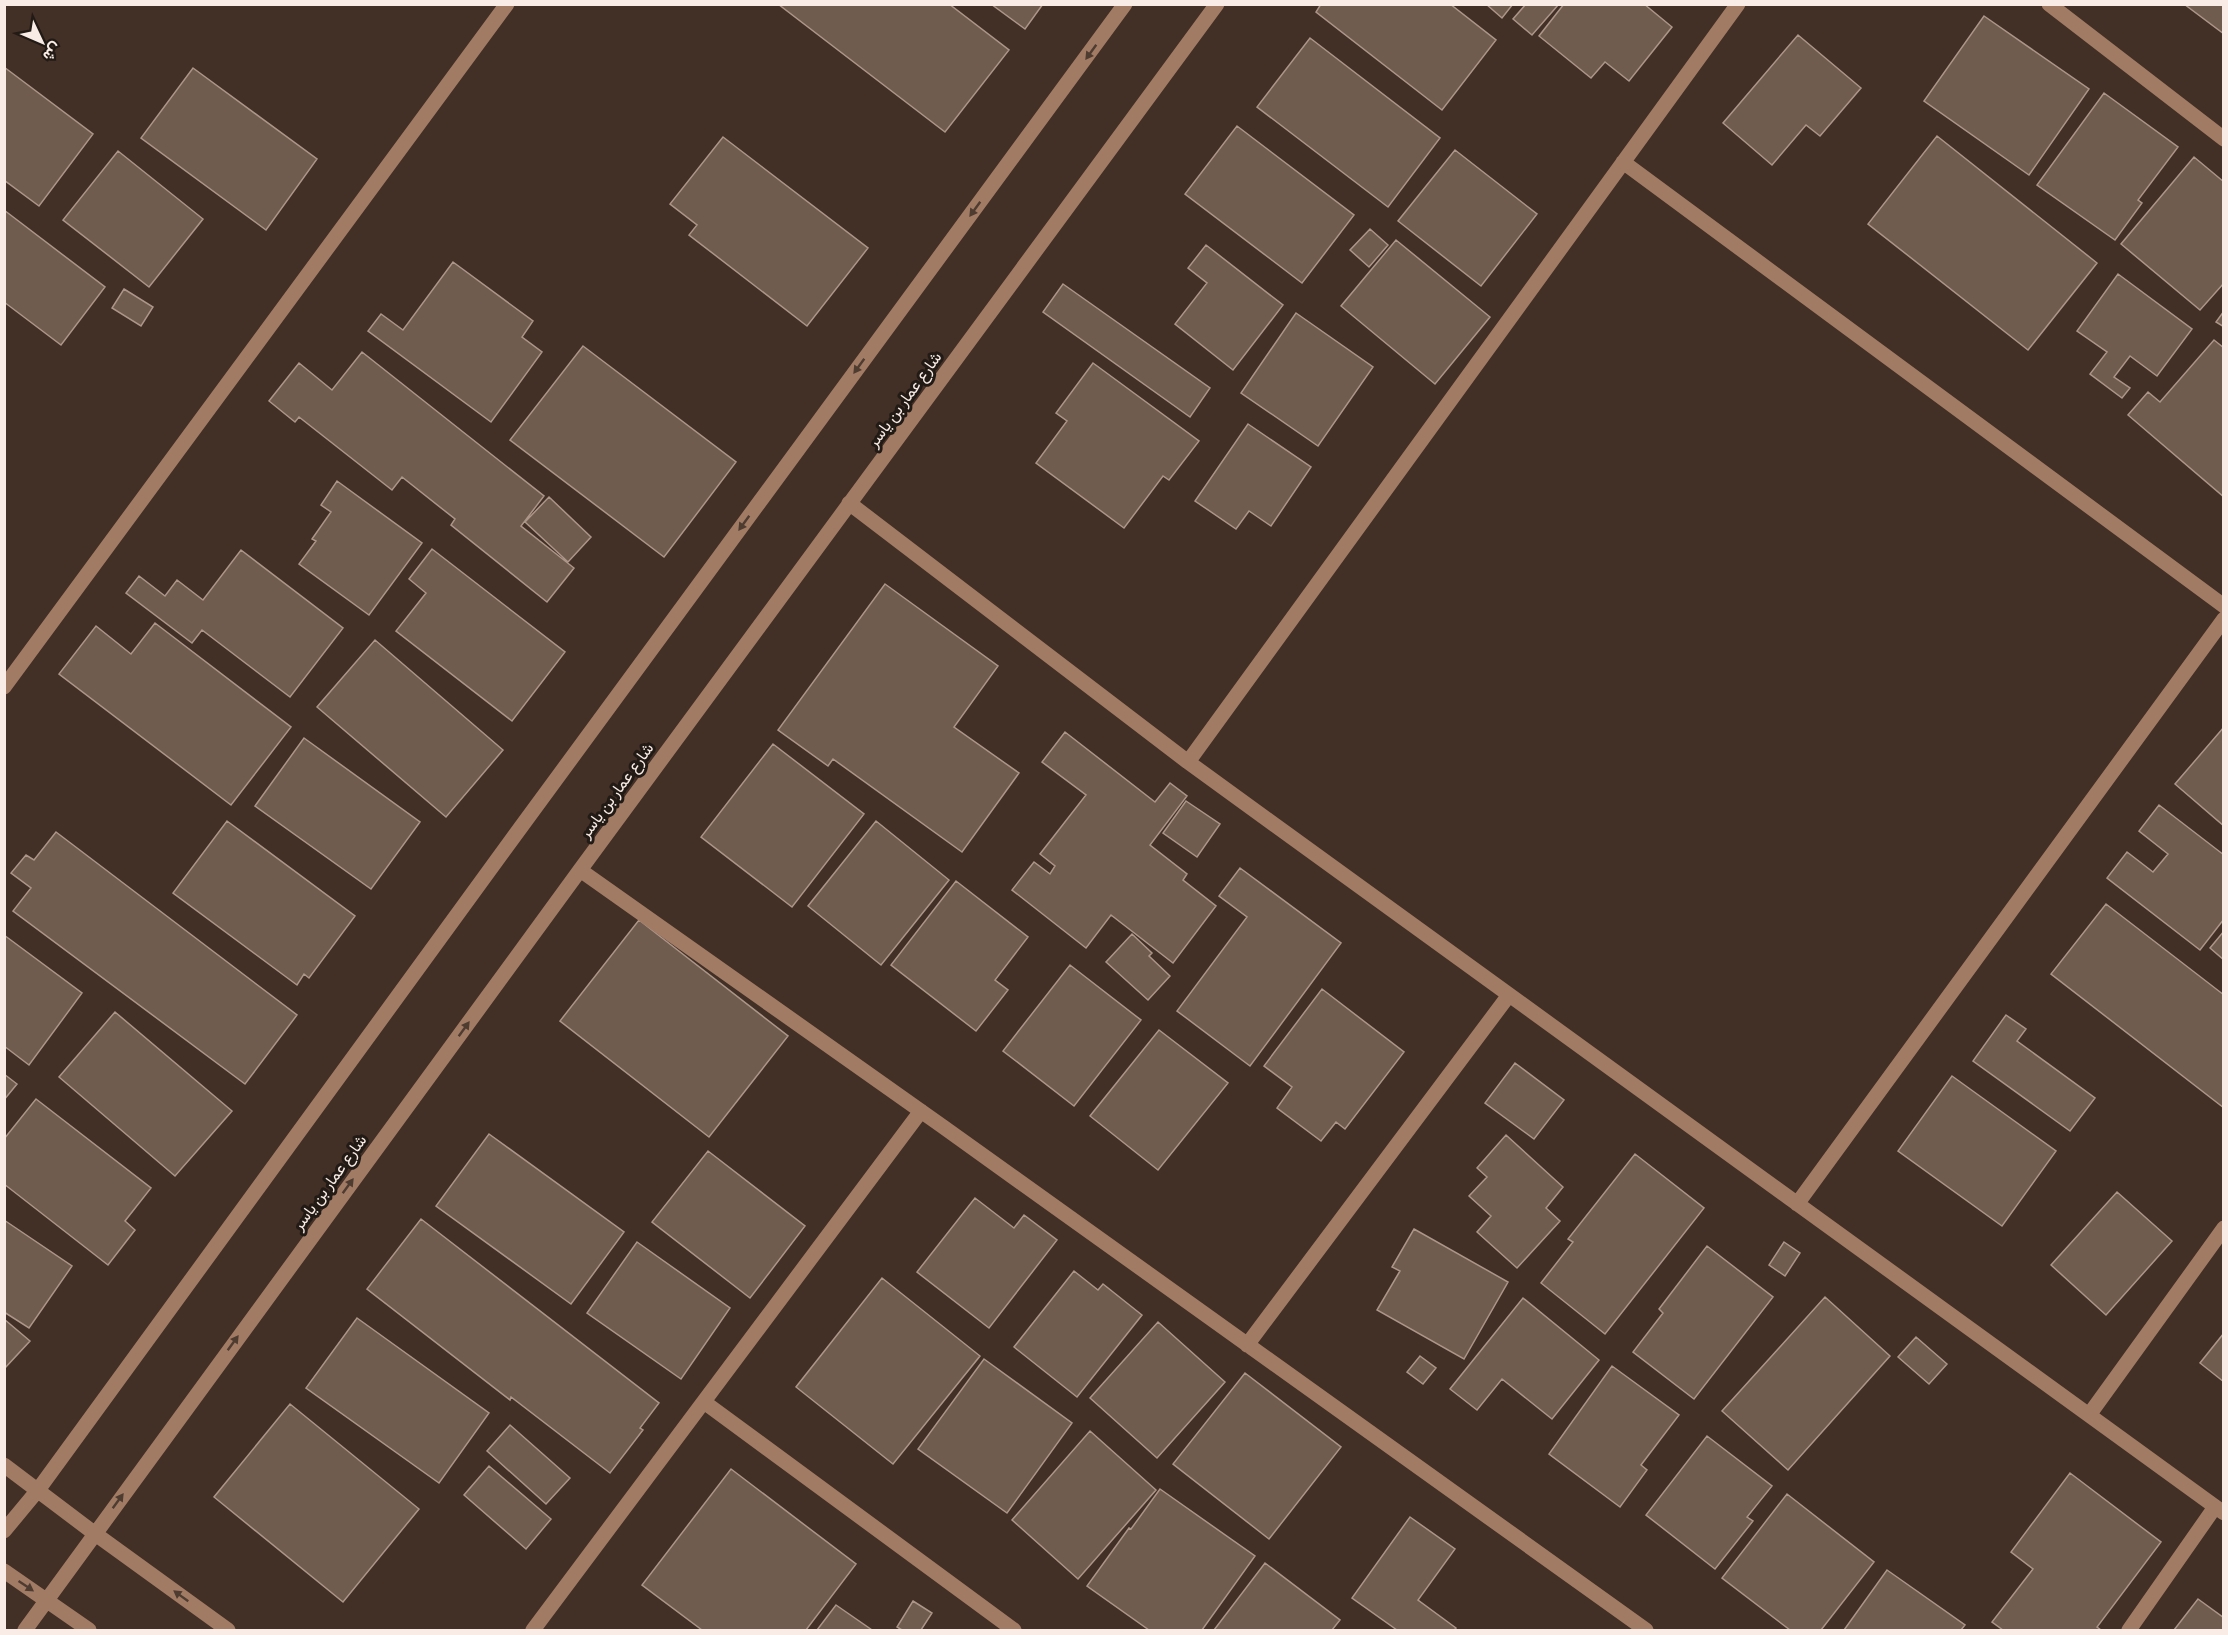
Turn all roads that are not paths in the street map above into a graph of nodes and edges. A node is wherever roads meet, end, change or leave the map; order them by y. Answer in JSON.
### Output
{"nodes":[{"id":1,"x":507,"y":4,"type":"edge"},
{"id":2,"x":1125,"y":4,"type":"edge"},
{"id":3,"x":1217,"y":4,"type":"edge"},
{"id":4,"x":1738,"y":4,"type":"edge"},
{"id":5,"x":2049,"y":4,"type":"edge"},
{"id":6,"x":2223,"y":139,"type":"edge"},
{"id":7,"x":1623,"y":162,"type":"junction"},
{"id":8,"x":849,"y":504,"type":"junction"},
{"id":9,"x":2223,"y":606,"type":"edge"},
{"id":10,"x":2223,"y":619,"type":"edge"},
{"id":11,"x":4,"y":687,"type":"edge"},
{"id":12,"x":1188,"y":762,"type":"junction"},
{"id":13,"x":580,"y":870,"type":"junction"},
{"id":14,"x":1509,"y":995,"type":"junction"},
{"id":15,"x":921,"y":1111,"type":"junction"},
{"id":16,"x":1797,"y":1204,"type":"junction"},
{"id":17,"x":2223,"y":1227,"type":"edge"},
{"id":18,"x":1246,"y":1345,"type":"junction"},
{"id":19,"x":704,"y":1402,"type":"junction"},
{"id":20,"x":2089,"y":1415,"type":"junction"},
{"id":21,"x":4,"y":1466,"type":"edge"},
{"id":22,"x":38,"y":1491,"type":"junction"},
{"id":23,"x":2219,"y":1510,"type":"edge"},
{"id":24,"x":4,"y":1531,"type":"edge"},
{"id":25,"x":94,"y":1533,"type":"junction"},
{"id":26,"x":4,"y":1571,"type":"edge"},
{"id":27,"x":48,"y":1600,"type":"junction"},
{"id":28,"x":24,"y":1630,"type":"edge"},
{"id":29,"x":89,"y":1630,"type":"edge"},
{"id":30,"x":228,"y":1630,"type":"edge"},
{"id":31,"x":533,"y":1630,"type":"edge"},
{"id":32,"x":1014,"y":1630,"type":"edge"},
{"id":33,"x":1647,"y":1630,"type":"edge"},
{"id":34,"x":2129,"y":1630,"type":"edge"}],
"edges":[{"from":1,"to":11,"type":"street"},
{"from":2,"to":22,"type":"street","one_way":true},
{"from":3,"to":8,"type":"street","name":"شارع عمار بن ياسر"},
{"from":4,"to":7,"type":"street"},
{"from":5,"to":6,"type":"street"},
{"from":7,"to":9,"type":"street"},
{"from":7,"to":12,"type":"street"},
{"from":8,"to":12,"type":"street"},
{"from":8,"to":13,"type":"street","name":"شارع عمار بن ياسر"},
{"from":10,"to":16,"type":"street"},
{"from":12,"to":14,"type":"street"},
{"from":13,"to":15,"type":"street"},
{"from":25,"to":13,"type":"street","name":"شارع عمار بن ياسر","one_way":true},
{"from":14,"to":16,"type":"street"},
{"from":14,"to":18,"type":"street"},
{"from":15,"to":18,"type":"street"},
{"from":15,"to":19,"type":"street"},
{"from":16,"to":20,"type":"street"},
{"from":17,"to":20,"type":"street"},
{"from":18,"to":33,"type":"street"},
{"from":19,"to":31,"type":"street"},
{"from":19,"to":32,"type":"street"},
{"from":20,"to":23,"type":"street"},
{"from":21,"to":22,"type":"street"},
{"from":22,"to":24,"type":"street"},
{"from":22,"to":25,"type":"street"},
{"from":23,"to":34,"type":"street"},
{"from":25,"to":27,"type":"street","name":"شارع عمار بن ياسر"},
{"from":30,"to":25,"type":"street","one_way":true},
{"from":26,"to":27,"type":"street","one_way":true},
{"from":27,"to":28,"type":"street","name":"شارع عمار بن ياسر"},
{"from":27,"to":29,"type":"street"}]}
